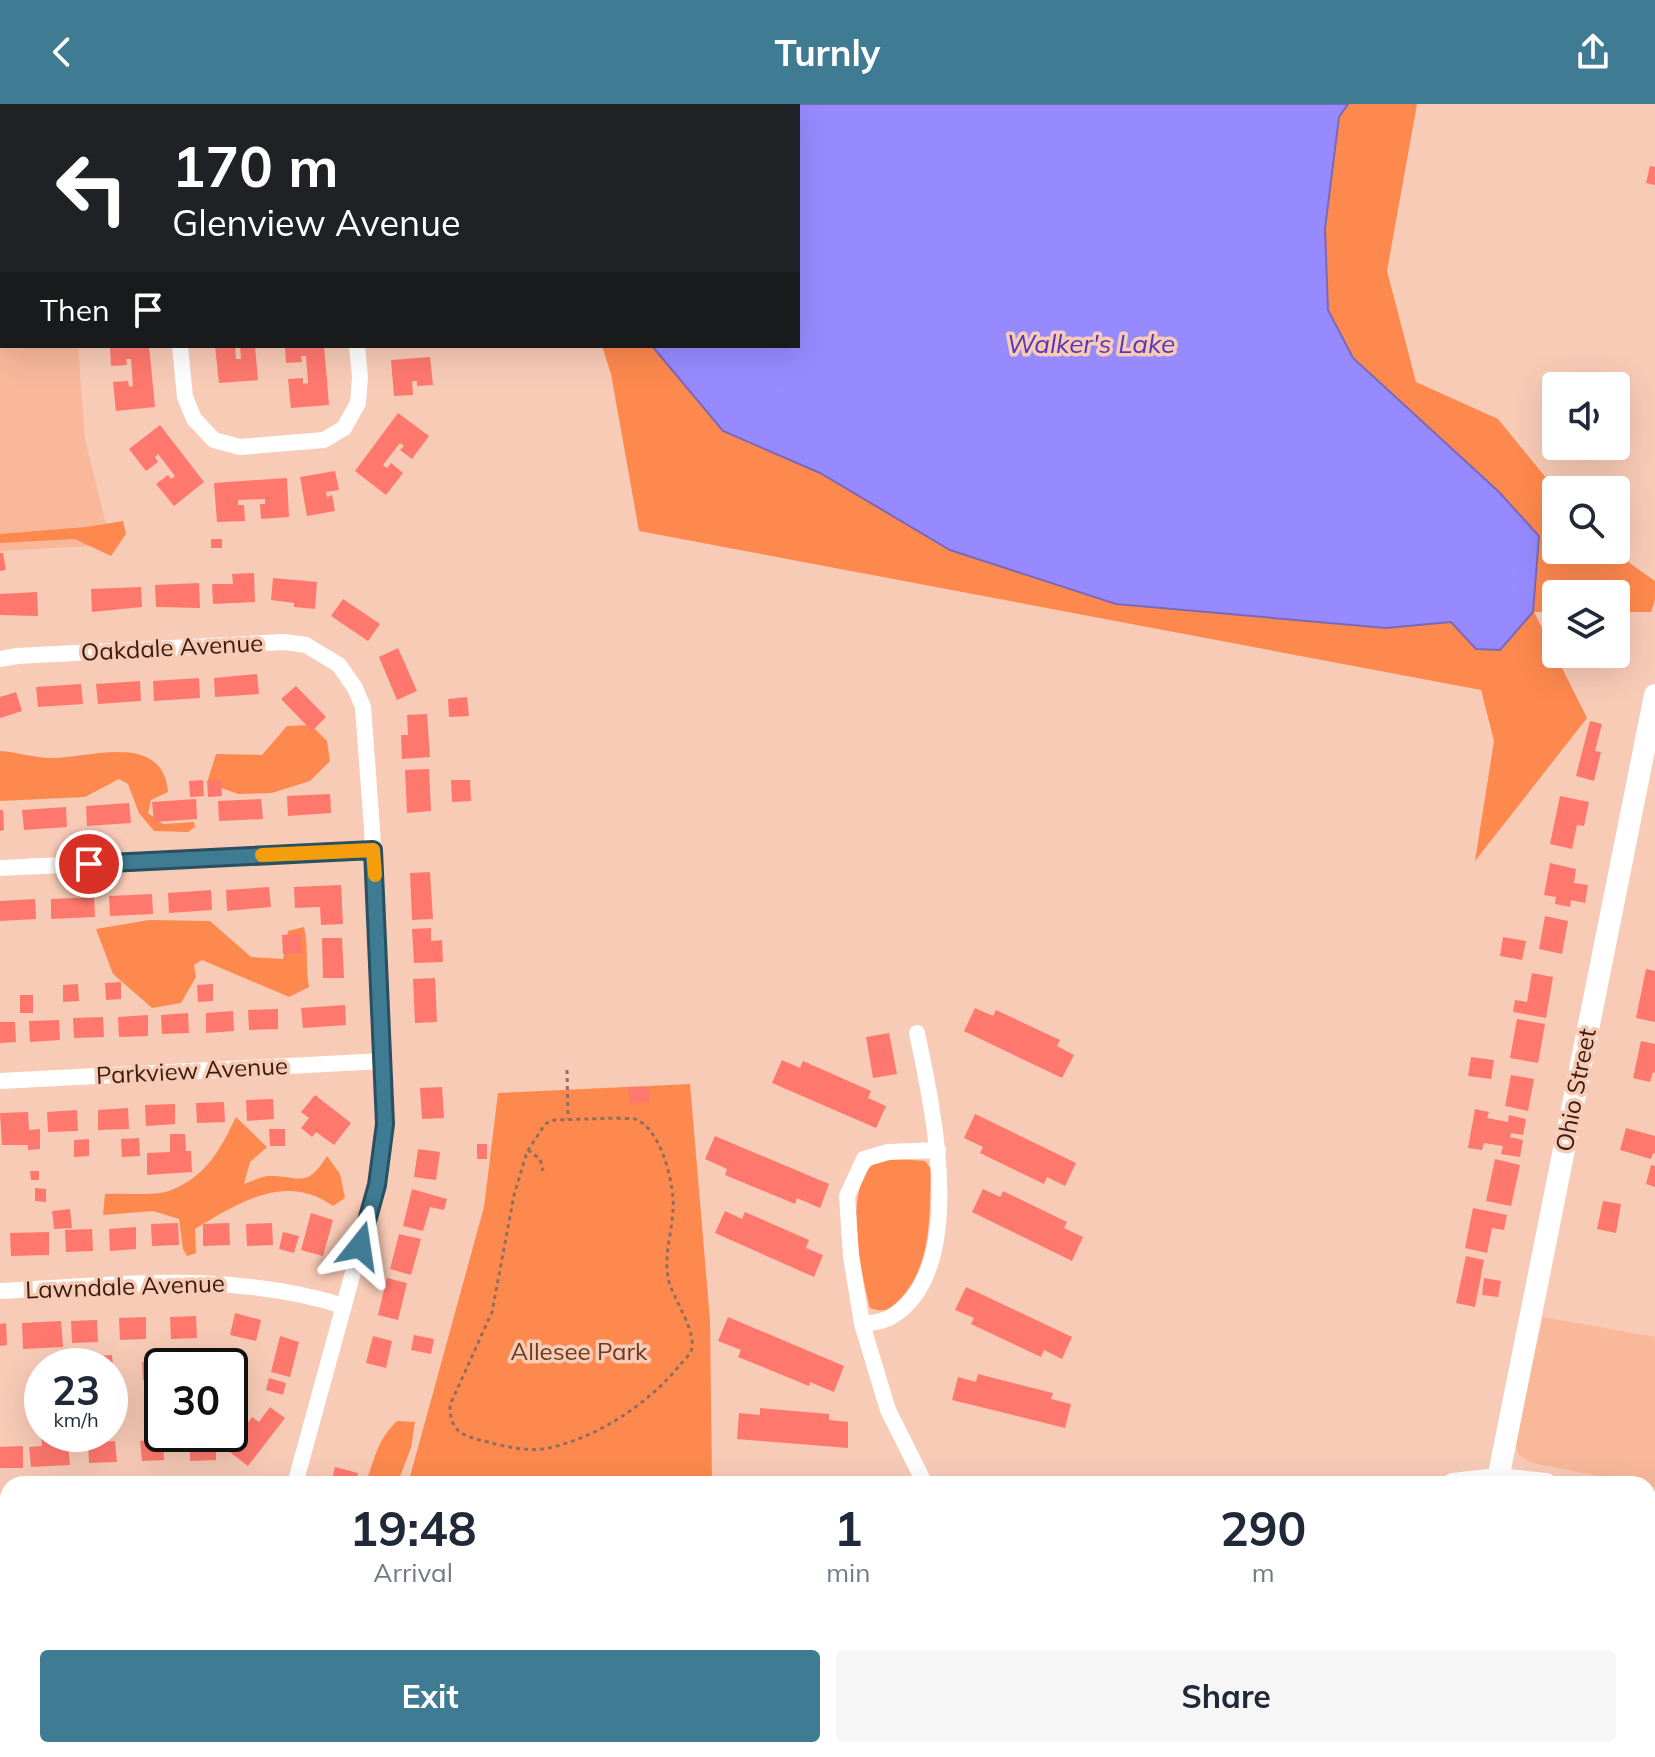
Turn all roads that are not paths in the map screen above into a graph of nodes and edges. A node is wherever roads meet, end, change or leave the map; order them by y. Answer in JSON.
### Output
{"nodes":[{"id":1,"x":180,"y":348,"type":"edge"},
{"id":2,"x":357,"y":348,"type":"edge"},
{"id":3,"x":0,"y":659,"type":"edge"},
{"id":4,"x":1655,"y":695,"type":"edge"},
{"id":5,"x":1652,"y":718,"type":"edge"},
{"id":6,"x":373,"y":850,"type":"junction"},
{"id":7,"x":0,"y":868,"type":"edge"},
{"id":8,"x":917,"y":1033,"type":"dead end"},
{"id":9,"x":383,"y":1061,"type":"junction"},
{"id":10,"x":0,"y":1081,"type":"edge"},
{"id":11,"x":938,"y":1150,"type":"junction"},
{"id":12,"x":0,"y":1291,"type":"edge"},
{"id":13,"x":344,"y":1306,"type":"junction"},
{"id":14,"x":862,"y":1324,"type":"junction"},
{"id":15,"x":297,"y":1476,"type":"edge"},
{"id":16,"x":921,"y":1476,"type":"edge"},
{"id":17,"x":1498,"y":1476,"type":"edge"}],
"edges":[{"from":1,"to":2,"type":"street"},
{"from":3,"to":6,"type":"street","name":"Oakdale Avenue"},
{"from":4,"to":5,"type":"street","name":"Ohio Street"},
{"from":5,"to":17,"type":"street","name":"Ohio Street"},
{"from":6,"to":7,"type":"street"},
{"from":6,"to":9,"type":"street"},
{"from":8,"to":11,"type":"street"},
{"from":9,"to":10,"type":"street","name":"Parkview Avenue"},
{"from":9,"to":13,"type":"street"},
{"from":11,"to":14,"type":"street"},
{"from":11,"to":14,"type":"street"},
{"from":12,"to":13,"type":"street","name":"Lawndale Avenue"},
{"from":13,"to":15,"type":"street"},
{"from":14,"to":16,"type":"street"}]}
